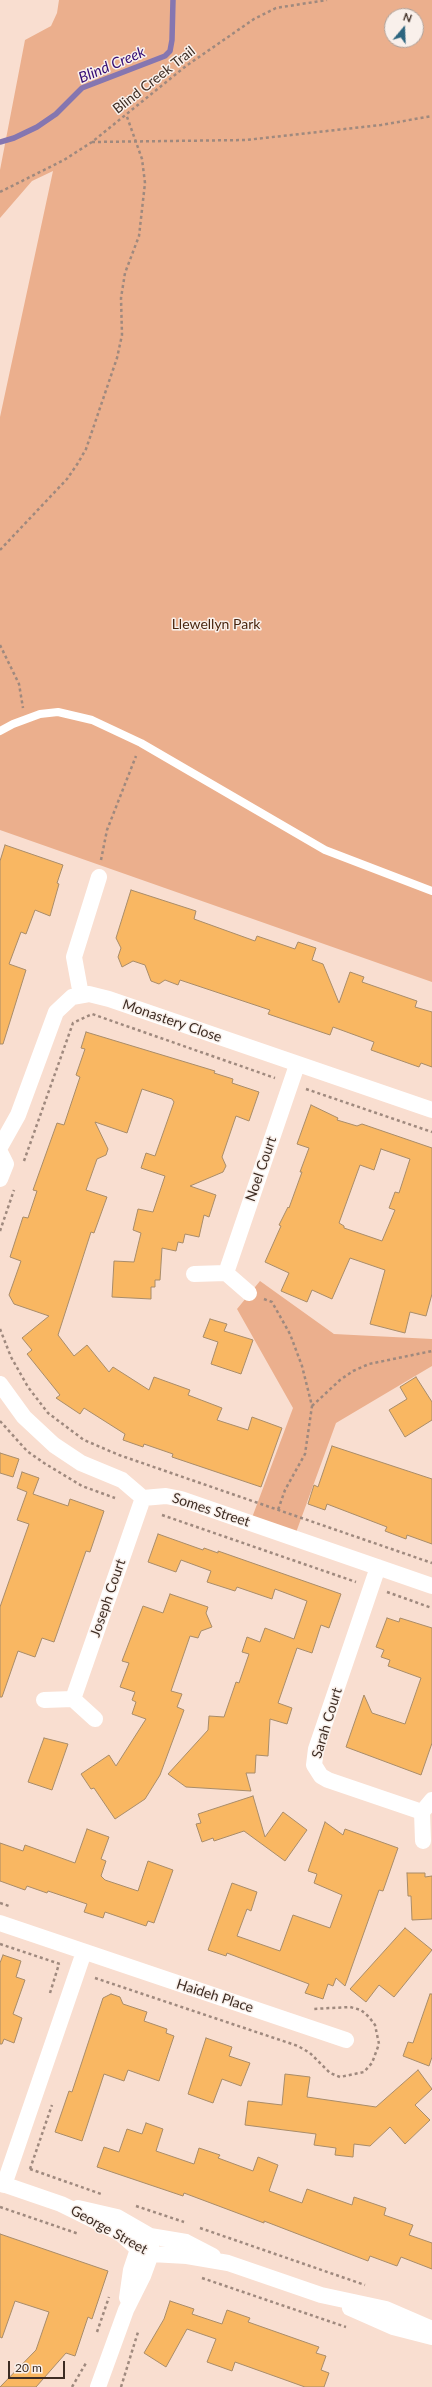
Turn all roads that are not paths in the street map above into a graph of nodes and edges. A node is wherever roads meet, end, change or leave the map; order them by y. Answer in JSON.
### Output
{"nodes":[{"id":1,"x":0,"y":731,"type":"edge"},
{"id":2,"x":99,"y":877,"type":"road end"},
{"id":3,"x":432,"y":891,"type":"edge"},
{"id":4,"x":81,"y":994,"type":"junction"},
{"id":5,"x":297,"y":1065,"type":"junction"},
{"id":6,"x":432,"y":1110,"type":"edge"},
{"id":7,"x":0,"y":1147,"type":"edge"},
{"id":8,"x":0,"y":1152,"type":"edge"},
{"id":9,"x":0,"y":1178,"type":"edge"},
{"id":10,"x":226,"y":1273,"type":"junction"},
{"id":11,"x":194,"y":1274,"type":"dead end"},
{"id":12,"x":249,"y":1293,"type":"road end"},
{"id":13,"x":0,"y":1384,"type":"edge"},
{"id":14,"x":143,"y":1498,"type":"junction"},
{"id":15,"x":378,"y":1567,"type":"junction"},
{"id":16,"x":432,"y":1586,"type":"edge"},
{"id":17,"x":73,"y":1699,"type":"junction"},
{"id":18,"x":44,"y":1700,"type":"dead end"},
{"id":19,"x":95,"y":1719,"type":"dead end"},
{"id":20,"x":432,"y":1800,"type":"edge"},
{"id":21,"x":422,"y":1812,"type":"junction"},
{"id":22,"x":423,"y":1841,"type":"dead end"},
{"id":23,"x":0,"y":1923,"type":"edge"},
{"id":24,"x":84,"y":1952,"type":"junction"},
{"id":25,"x":346,"y":2040,"type":"dead end"},
{"id":26,"x":2,"y":2184,"type":"edge"},
{"id":27,"x":61,"y":2204,"type":"junction"},
{"id":28,"x":150,"y":2236,"type":"junction"},
{"id":29,"x":145,"y":2251,"type":"junction"},
{"id":30,"x":228,"y":2264,"type":"junction"},
{"id":31,"x":321,"y":2295,"type":"junction"},
{"id":32,"x":432,"y":2329,"type":"edge"},
{"id":33,"x":432,"y":2337,"type":"edge"},
{"id":34,"x":98,"y":2387,"type":"edge"}],
"edges":[{"from":1,"to":3,"type":"lane"},
{"from":2,"to":4,"type":"street"},
{"from":4,"to":5,"type":"street","name":"Monastery Close"},
{"from":4,"to":7,"type":"street"},
{"from":5,"to":6,"type":"street","name":"Monastery Close"},
{"from":5,"to":10,"type":"street","name":"Noel Court"},
{"from":8,"to":9,"type":"street"},
{"from":10,"to":11,"type":"street"},
{"from":10,"to":12,"type":"street"},
{"from":13,"to":14,"type":"street"},
{"from":14,"to":15,"type":"street","name":"Somes Street"},
{"from":14,"to":17,"type":"street","name":"Joseph Court"},
{"from":15,"to":16,"type":"street","name":"Somes Street"},
{"from":15,"to":21,"type":"street","name":"Sarah Court"},
{"from":17,"to":18,"type":"street"},
{"from":17,"to":19,"type":"street"},
{"from":20,"to":21,"type":"street"},
{"from":21,"to":22,"type":"street"},
{"from":23,"to":24,"type":"street","name":"Haideh Place"},
{"from":24,"to":25,"type":"street","name":"Haideh Place"},
{"from":24,"to":26,"type":"street"},
{"from":26,"to":27,"type":"street","name":"George Street"},
{"from":27,"to":28,"type":"street","name":"George Street"},
{"from":27,"to":29,"type":"street","name":"George Street"},
{"from":28,"to":29,"type":"street"},
{"from":28,"to":30,"type":"street","name":"George Street"},
{"from":29,"to":30,"type":"street","name":"George Street"},
{"from":29,"to":34,"type":"street"},
{"from":30,"to":31,"type":"street","name":"George Street"},
{"from":31,"to":32,"type":"street","name":"George Street"},
{"from":31,"to":33,"type":"street","name":"George Street"}]}
